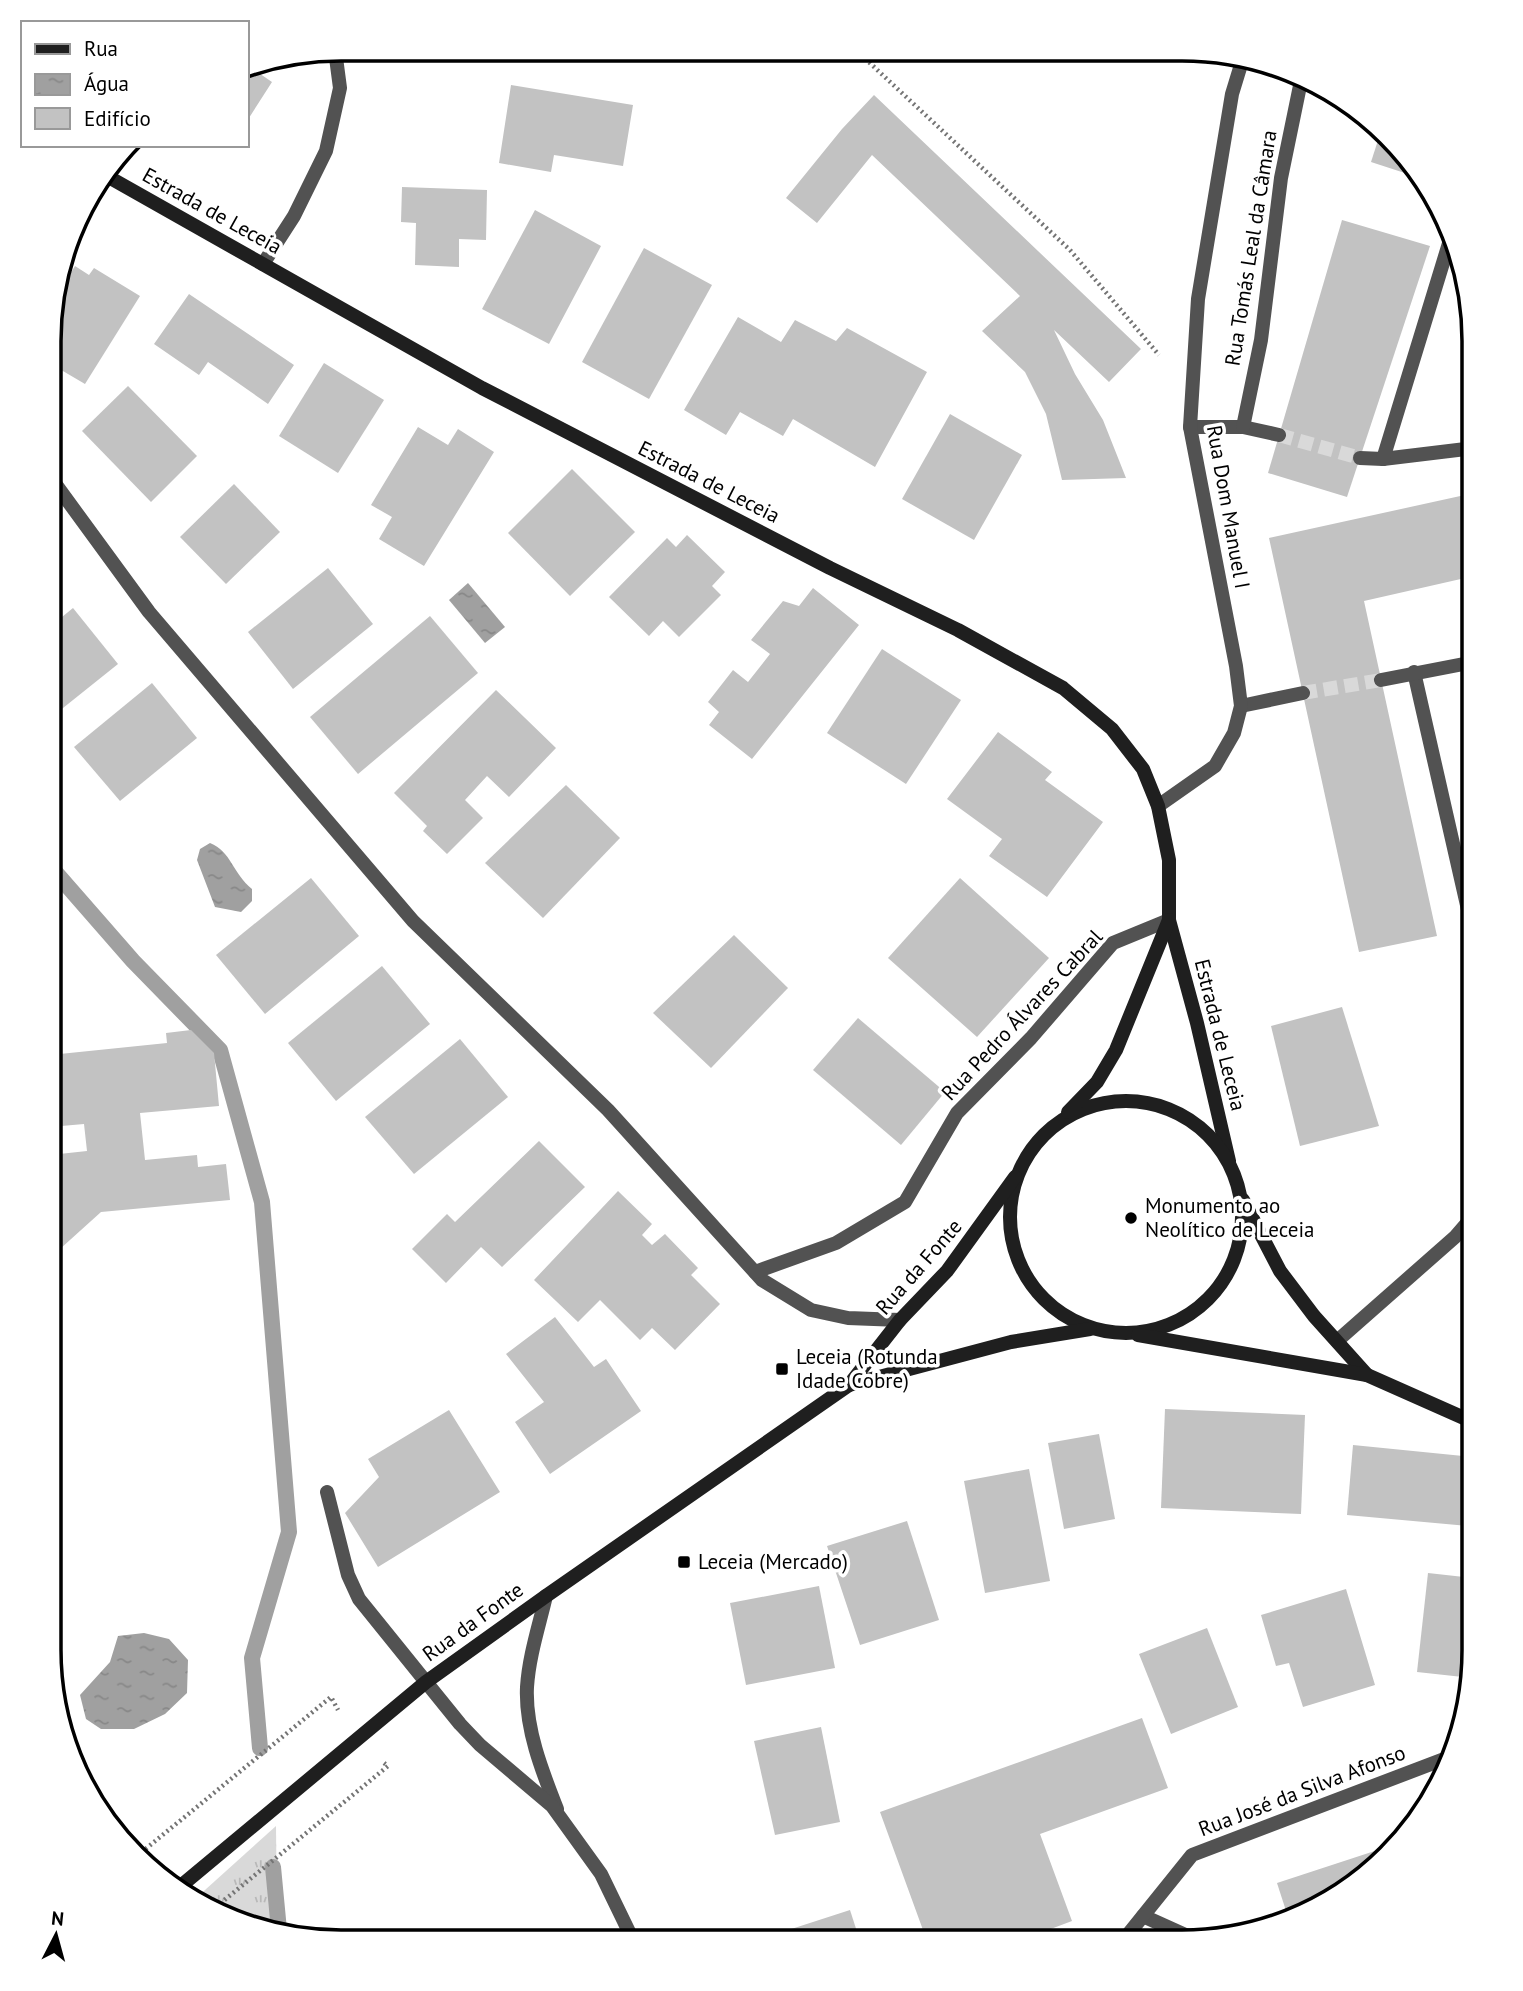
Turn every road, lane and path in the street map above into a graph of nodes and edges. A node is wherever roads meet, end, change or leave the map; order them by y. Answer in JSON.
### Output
{"nodes":[{"id":1,"x":336,"y":61,"type":"edge"},
{"id":2,"x":868,"y":61,"type":"edge"},
{"id":3,"x":1240,"y":68,"type":"edge"},
{"id":4,"x":1300,"y":87,"type":"edge"},
{"id":5,"x":113,"y":179,"type":"edge"},
{"id":6,"x":1447,"y":250,"type":"edge"},
{"id":7,"x":263,"y":264,"type":"junction"},
{"id":8,"x":1192,"y":377,"type":"junction"},
{"id":9,"x":1190,"y":427,"type":"junction"},
{"id":10,"x":1243,"y":427,"type":"junction"},
{"id":11,"x":1279,"y":435,"type":"tunnel mouth"},
{"id":12,"x":1462,"y":449,"type":"edge"},
{"id":13,"x":1360,"y":458,"type":"tunnel mouth"},
{"id":14,"x":1383,"y":459,"type":"junction"},
{"id":15,"x":61,"y":492,"type":"edge"},
{"id":16,"x":1462,"y":664,"type":"edge"},
{"id":17,"x":1414,"y":672,"type":"junction"},
{"id":18,"x":1381,"y":680,"type":"tunnel mouth"},
{"id":19,"x":1303,"y":693,"type":"tunnel mouth"},
{"id":20,"x":1241,"y":706,"type":"junction"},
{"id":21,"x":1158,"y":806,"type":"junction"},
{"id":22,"x":1462,"y":883,"type":"edge"},
{"id":23,"x":1169,"y":920,"type":"junction"},
{"id":24,"x":1062,"y":1119,"type":"junction"},
{"id":25,"x":1230,"y":1161,"type":"junction"},
{"id":26,"x":1015,"y":1177,"type":"junction"},
{"id":27,"x":1242,"y":1199,"type":"junction"},
{"id":28,"x":1462,"y":1229,"type":"edge"},
{"id":29,"x":755,"y":1272,"type":"junction"},
{"id":30,"x":900,"y":1320,"type":"junction"},
{"id":31,"x":1090,"y":1329,"type":"junction"},
{"id":32,"x":1130,"y":1334,"type":"junction"},
{"id":33,"x":1337,"y":1341,"type":"junction"},
{"id":34,"x":1367,"y":1375,"type":"junction"},
{"id":35,"x":849,"y":1385,"type":"junction"},
{"id":36,"x":1462,"y":1417,"type":"edge"},
{"id":37,"x":327,"y":1492,"type":"dead end"},
{"id":38,"x":546,"y":1595,"type":"junction"},
{"id":39,"x":426,"y":1682,"type":"junction"},
{"id":40,"x":355,"y":1742,"type":"junction"},
{"id":41,"x":1438,"y":1761,"type":"edge"},
{"id":42,"x":560,"y":1817,"type":"junction"},
{"id":43,"x":145,"y":1850,"type":"edge"},
{"id":44,"x":185,"y":1882,"type":"edge"},
{"id":45,"x":1143,"y":1916,"type":"junction"},
{"id":46,"x":628,"y":1930,"type":"edge"},
{"id":47,"x":1132,"y":1930,"type":"edge"},
{"id":48,"x":1174,"y":1930,"type":"edge"}],
"edges":[{"from":1,"to":7,"type":"street"},
{"from":2,"to":8,"type":"path"},
{"from":3,"to":8,"type":"street","name":"Rua Dom Manuel I"},
{"from":4,"to":10,"type":"street","name":"Rua Tomás Leal da Câmara"},
{"from":5,"to":7,"type":"main road","name":"Estrada de Leceia"},
{"from":6,"to":14,"type":"street"},
{"from":7,"to":21,"type":"main road","name":"Estrada de Leceia"},
{"from":8,"to":9,"type":"street","name":"Rua Dom Manuel I"},
{"from":9,"to":10,"type":"street"},
{"from":9,"to":20,"type":"street","name":"Rua Dom Manuel I"},
{"from":10,"to":11,"type":"street"},
{"from":12,"to":14,"type":"street"},
{"from":13,"to":14,"type":"street"},
{"from":15,"to":29,"type":"street"},
{"from":16,"to":17,"type":"street"},
{"from":17,"to":18,"type":"street"},
{"from":17,"to":22,"type":"street"},
{"from":19,"to":20,"type":"street"},
{"from":20,"to":21,"type":"street","name":"Rua Dom Manuel I"},
{"from":21,"to":23,"type":"main road","name":"Estrada de Leceia"},
{"from":23,"to":24,"type":"main road","name":"Estrada de Leceia"},
{"from":23,"to":25,"type":"main road","name":"Estrada de Leceia"},
{"from":23,"to":29,"type":"street","name":"Rua Pedro Álvares Cabral"},
{"from":24,"to":25,"type":"main road"},
{"from":24,"to":26,"type":"main road"},
{"from":25,"to":27,"type":"main road"},
{"from":26,"to":30,"type":"main road","name":"Rua da Fonte"},
{"from":26,"to":31,"type":"main road"},
{"from":27,"to":32,"type":"main road"},
{"from":27,"to":33,"type":"main road"},
{"from":28,"to":33,"type":"street"},
{"from":29,"to":30,"type":"street"},
{"from":30,"to":35,"type":"main road","name":"Rua da Fonte"},
{"from":31,"to":32,"type":"main road"},
{"from":31,"to":35,"type":"main road"},
{"from":32,"to":34,"type":"main road"},
{"from":33,"to":34,"type":"main road"},
{"from":34,"to":36,"type":"main road"},
{"from":35,"to":38,"type":"main road","name":"Rua da Fonte"},
{"from":37,"to":39,"type":"street"},
{"from":38,"to":39,"type":"main road","name":"Rua da Fonte"},
{"from":38,"to":42,"type":"street"},
{"from":39,"to":40,"type":"main road","name":"Rua da Fonte"},
{"from":39,"to":42,"type":"street"},
{"from":40,"to":43,"type":"path"},
{"from":40,"to":44,"type":"main road","name":"Rua da Fonte"},
{"from":41,"to":45,"type":"street","name":"Rua José da Silva Afonso"},
{"from":42,"to":46,"type":"street"},
{"from":45,"to":47,"type":"street","name":"Rua José da Silva Afonso"},
{"from":45,"to":48,"type":"street"}]}
